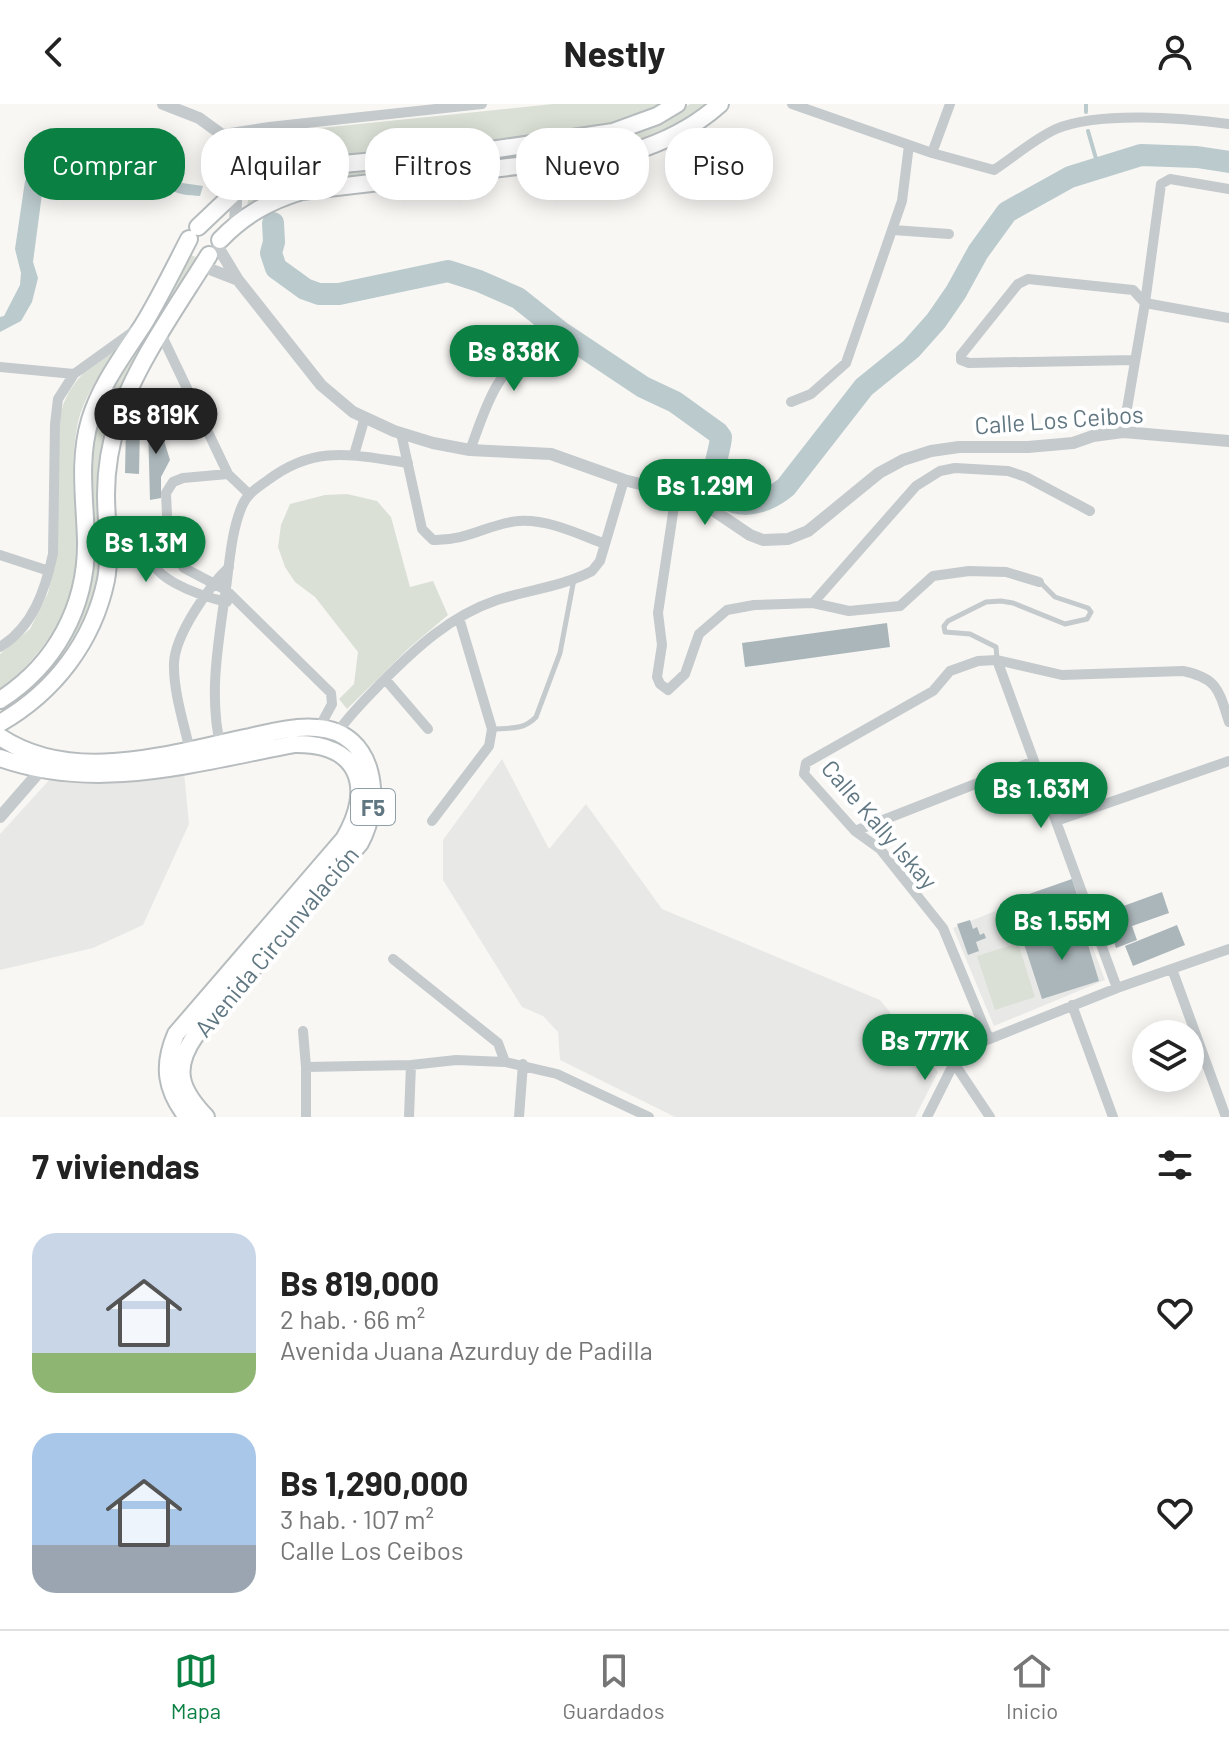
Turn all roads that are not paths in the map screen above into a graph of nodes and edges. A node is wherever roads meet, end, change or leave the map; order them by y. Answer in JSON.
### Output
{"nodes":[{"id":1,"x":163,"y":104,"type":"edge"},
{"id":2,"x":482,"y":104,"type":"edge"},
{"id":3,"x":677,"y":104,"type":"edge"},
{"id":4,"x":720,"y":104,"type":"edge"},
{"id":5,"x":792,"y":104,"type":"edge"},
{"id":6,"x":950,"y":104,"type":"edge"},
{"id":7,"x":1106,"y":104,"type":"edge"},
{"id":8,"x":382,"y":109,"type":"edge"},
{"id":9,"x":1105,"y":119,"type":"junction"},
{"id":10,"x":1229,"y":124,"type":"edge"},
{"id":11,"x":215,"y":128,"type":"edge"},
{"id":12,"x":262,"y":128,"type":"edge"},
{"id":13,"x":909,"y":145,"type":"junction"},
{"id":14,"x":932,"y":153,"type":"junction"},
{"id":15,"x":349,"y":163,"type":"edge"},
{"id":16,"x":1229,"y":189,"type":"edge"},
{"id":17,"x":227,"y":200,"type":"edge"},
{"id":18,"x":236,"y":200,"type":"edge"},
{"id":19,"x":235,"y":224,"type":"junction"},
{"id":20,"x":893,"y":230,"type":"junction"},
{"id":21,"x":194,"y":233,"type":"junction"},
{"id":22,"x":949,"y":234,"type":"dead end"},
{"id":23,"x":212,"y":252,"type":"junction"},
{"id":24,"x":238,"y":280,"type":"junction"},
{"id":25,"x":1145,"y":303,"type":"junction"},
{"id":26,"x":1229,"y":318,"type":"edge"},
{"id":27,"x":143,"y":325,"type":"junction"},
{"id":28,"x":161,"y":334,"type":"junction"},
{"id":29,"x":571,"y":352,"type":"dead end"},
{"id":30,"x":1135,"y":360,"type":"junction"},
{"id":31,"x":0,"y":367,"type":"edge"},
{"id":32,"x":74,"y":374,"type":"junction"},
{"id":33,"x":791,"y":402,"type":"dead end"},
{"id":34,"x":365,"y":417,"type":"junction"},
{"id":35,"x":1123,"y":432,"type":"junction"},
{"id":36,"x":401,"y":433,"type":"junction"},
{"id":37,"x":1229,"y":441,"type":"edge"},
{"id":38,"x":470,"y":450,"type":"junction"},
{"id":39,"x":354,"y":455,"type":"junction"},
{"id":40,"x":408,"y":463,"type":"junction"},
{"id":41,"x":228,"y":474,"type":"junction"},
{"id":42,"x":624,"y":480,"type":"junction"},
{"id":43,"x":676,"y":493,"type":"junction"},
{"id":44,"x":249,"y":494,"type":"junction"},
{"id":45,"x":1090,"y":511,"type":"dead end"},
{"id":46,"x":168,"y":539,"type":"junction"},
{"id":47,"x":605,"y":544,"type":"junction"},
{"id":48,"x":0,"y":555,"type":"edge"},
{"id":49,"x":229,"y":567,"type":"junction"},
{"id":50,"x":49,"y":571,"type":"junction"},
{"id":51,"x":574,"y":578,"type":"junction"},
{"id":52,"x":213,"y":582,"type":"junction"},
{"id":53,"x":1039,"y":582,"type":"joint"},
{"id":54,"x":205,"y":596,"type":"junction"},
{"id":55,"x":225,"y":596,"type":"junction"},
{"id":56,"x":813,"y":603,"type":"junction"},
{"id":57,"x":459,"y":618,"type":"junction"},
{"id":58,"x":0,"y":647,"type":"edge"},
{"id":59,"x":997,"y":660,"type":"junction"},
{"id":60,"x":385,"y":679,"type":"junction"},
{"id":61,"x":46,"y":690,"type":"junction"},
{"id":62,"x":0,"y":700,"type":"edge"},
{"id":63,"x":1229,"y":722,"type":"edge"},
{"id":64,"x":0,"y":723,"type":"edge"},
{"id":65,"x":319,"y":728,"type":"junction"},
{"id":66,"x":428,"y":729,"type":"dead end"},
{"id":67,"x":492,"y":729,"type":"junction"},
{"id":68,"x":337,"y":733,"type":"junction"},
{"id":69,"x":0,"y":737,"type":"edge"},
{"id":70,"x":222,"y":750,"type":"junction"},
{"id":71,"x":24,"y":751,"type":"junction"},
{"id":72,"x":191,"y":757,"type":"junction"},
{"id":73,"x":0,"y":758,"type":"edge"},
{"id":74,"x":1034,"y":761,"type":"junction"},
{"id":75,"x":1229,"y":761,"type":"edge"},
{"id":76,"x":42,"y":764,"type":"junction"},
{"id":77,"x":0,"y":817,"type":"edge"},
{"id":78,"x":432,"y":821,"type":"dead end"},
{"id":79,"x":1056,"y":821,"type":"junction"},
{"id":80,"x":855,"y":831,"type":"junction"},
{"id":81,"x":1229,"y":949,"type":"edge"},
{"id":82,"x":393,"y":959,"type":"dead end"},
{"id":83,"x":1172,"y":969,"type":"junction"},
{"id":84,"x":1117,"y":988,"type":"junction"},
{"id":85,"x":1072,"y":1005,"type":"junction"},
{"id":86,"x":303,"y":1031,"type":"dead end"},
{"id":87,"x":989,"y":1039,"type":"junction"},
{"id":88,"x":505,"y":1062,"type":"junction"},
{"id":89,"x":954,"y":1063,"type":"junction"},
{"id":90,"x":523,"y":1064,"type":"junction"},
{"id":91,"x":411,"y":1065,"type":"junction"},
{"id":92,"x":306,"y":1067,"type":"junction"},
{"id":93,"x":187,"y":1117,"type":"edge"},
{"id":94,"x":206,"y":1117,"type":"edge"},
{"id":95,"x":306,"y":1117,"type":"edge"},
{"id":96,"x":409,"y":1117,"type":"edge"},
{"id":97,"x":519,"y":1117,"type":"edge"},
{"id":98,"x":649,"y":1117,"type":"edge"},
{"id":99,"x":927,"y":1117,"type":"edge"},
{"id":100,"x":990,"y":1117,"type":"edge"},
{"id":101,"x":1113,"y":1117,"type":"edge"},
{"id":102,"x":1226,"y":1117,"type":"edge"}],
"edges":[{"from":1,"to":11,"type":"street"},
{"from":2,"to":8,"type":"street"},
{"from":3,"to":15,"type":"highway"},
{"from":4,"to":19,"type":"highway"},
{"from":5,"to":13,"type":"street"},
{"from":6,"to":14,"type":"street"},
{"from":7,"to":9,"type":"street"},
{"from":8,"to":12,"type":"street"},
{"from":9,"to":10,"type":"street"},
{"from":9,"to":14,"type":"street"},
{"from":13,"to":14,"type":"street"},
{"from":13,"to":20,"type":"street"},
{"from":16,"to":25,"type":"street"},
{"from":17,"to":21,"type":"highway"},
{"from":18,"to":19,"type":"street"},
{"from":19,"to":23,"type":"highway"},
{"from":20,"to":22,"type":"street"},
{"from":20,"to":33,"type":"street"},
{"from":21,"to":23,"type":"highway"},
{"from":21,"to":23,"type":"highway"},
{"from":21,"to":27,"type":"highway"},
{"from":23,"to":24,"type":"street"},
{"from":23,"to":24,"type":"street","name":"Calle Los Ceibos"},
{"from":23,"to":28,"type":"highway"},
{"from":24,"to":34,"type":"street","name":"Calle Los Ceibos"},
{"from":25,"to":26,"type":"street"},
{"from":25,"to":30,"type":"street"},
{"from":25,"to":30,"type":"street"},
{"from":27,"to":32,"type":"street"},
{"from":27,"to":62,"type":"highway"},
{"from":28,"to":41,"type":"street"},
{"from":28,"to":61,"type":"highway"},
{"from":29,"to":38,"type":"street"},
{"from":30,"to":35,"type":"street"},
{"from":31,"to":32,"type":"street"},
{"from":32,"to":50,"type":"street"},
{"from":34,"to":36,"type":"street","name":"Calle Los Ceibos"},
{"from":34,"to":39,"type":"street"},
{"from":35,"to":37,"type":"street","name":"Calle Los Ceibos"},
{"from":35,"to":43,"type":"street","name":"Calle Los Ceibos"},
{"from":36,"to":38,"type":"street","name":"Calle Los Ceibos"},
{"from":36,"to":40,"type":"street"},
{"from":38,"to":42,"type":"street","name":"Calle Los Ceibos"},
{"from":39,"to":40,"type":"street"},
{"from":39,"to":44,"type":"street"},
{"from":40,"to":47,"type":"street"},
{"from":41,"to":44,"type":"street"},
{"from":41,"to":46,"type":"street"},
{"from":42,"to":43,"type":"street","name":"Calle Los Ceibos"},
{"from":42,"to":47,"type":"street"},
{"from":43,"to":56,"type":"street"},
{"from":44,"to":49,"type":"street"},
{"from":45,"to":56,"type":"street"},
{"from":46,"to":52,"type":"street"},
{"from":46,"to":54,"type":"street"},
{"from":47,"to":51,"type":"street"},
{"from":48,"to":50,"type":"street"},
{"from":49,"to":52,"type":"street"},
{"from":49,"to":55,"type":"street"},
{"from":50,"to":58,"type":"street"},
{"from":51,"to":57,"type":"street"},
{"from":51,"to":67,"type":"lane"},
{"from":52,"to":54,"type":"street"},
{"from":52,"to":55,"type":"street"},
{"from":53,"to":56,"type":"street"},
{"from":53,"to":59,"type":"lane"},
{"from":54,"to":55,"type":"street"},
{"from":54,"to":72,"type":"street"},
{"from":55,"to":65,"type":"street"},
{"from":55,"to":70,"type":"street"},
{"from":57,"to":60,"type":"street"},
{"from":57,"to":67,"type":"street"},
{"from":59,"to":63,"type":"street"},
{"from":59,"to":74,"type":"street"},
{"from":59,"to":80,"type":"street","name":"Calle Kally Iskay"},
{"from":60,"to":66,"type":"street"},
{"from":60,"to":68,"type":"street"},
{"from":61,"to":64,"type":"highway"},
{"from":61,"to":71,"type":"highway"},
{"from":65,"to":68,"type":"highway","name":"Avenida Circunvalación","number":"F5"},
{"from":65,"to":70,"type":"highway","name":"Avenida Circunvalación","number":"F5"},
{"from":67,"to":78,"type":"street"},
{"from":68,"to":94,"type":"highway","name":"Avenida Circunvalación","number":"F5"},
{"from":69,"to":71,"type":"highway","name":"Avenida Circunvalación","number":"F5"},
{"from":70,"to":72,"type":"highway","name":"Avenida Circunvalación","number":"F5"},
{"from":70,"to":93,"type":"highway","name":"Avenida Circunvalación","number":"F5"},
{"from":71,"to":76,"type":"highway","name":"Avenida Circunvalación","number":"F5"},
{"from":72,"to":76,"type":"highway","name":"Avenida Circunvalación","number":"F5"},
{"from":73,"to":76,"type":"highway","name":"Avenida Circunvalación","number":"F5"},
{"from":74,"to":79,"type":"street"},
{"from":74,"to":80,"type":"street"},
{"from":75,"to":79,"type":"street"},
{"from":76,"to":77,"type":"street"},
{"from":79,"to":84,"type":"street"},
{"from":80,"to":87,"type":"street","name":"Calle Kally Iskay"},
{"from":81,"to":83,"type":"street"},
{"from":82,"to":88,"type":"street"},
{"from":83,"to":84,"type":"street"},
{"from":83,"to":102,"type":"street"},
{"from":84,"to":85,"type":"street"},
{"from":85,"to":87,"type":"street"},
{"from":85,"to":101,"type":"street"},
{"from":86,"to":92,"type":"street"},
{"from":87,"to":89,"type":"street"},
{"from":88,"to":90,"type":"street"},
{"from":88,"to":91,"type":"street"},
{"from":89,"to":99,"type":"street"},
{"from":89,"to":100,"type":"street"},
{"from":90,"to":97,"type":"street"},
{"from":90,"to":98,"type":"street"},
{"from":91,"to":92,"type":"street"},
{"from":91,"to":96,"type":"street"},
{"from":92,"to":95,"type":"street"}]}
